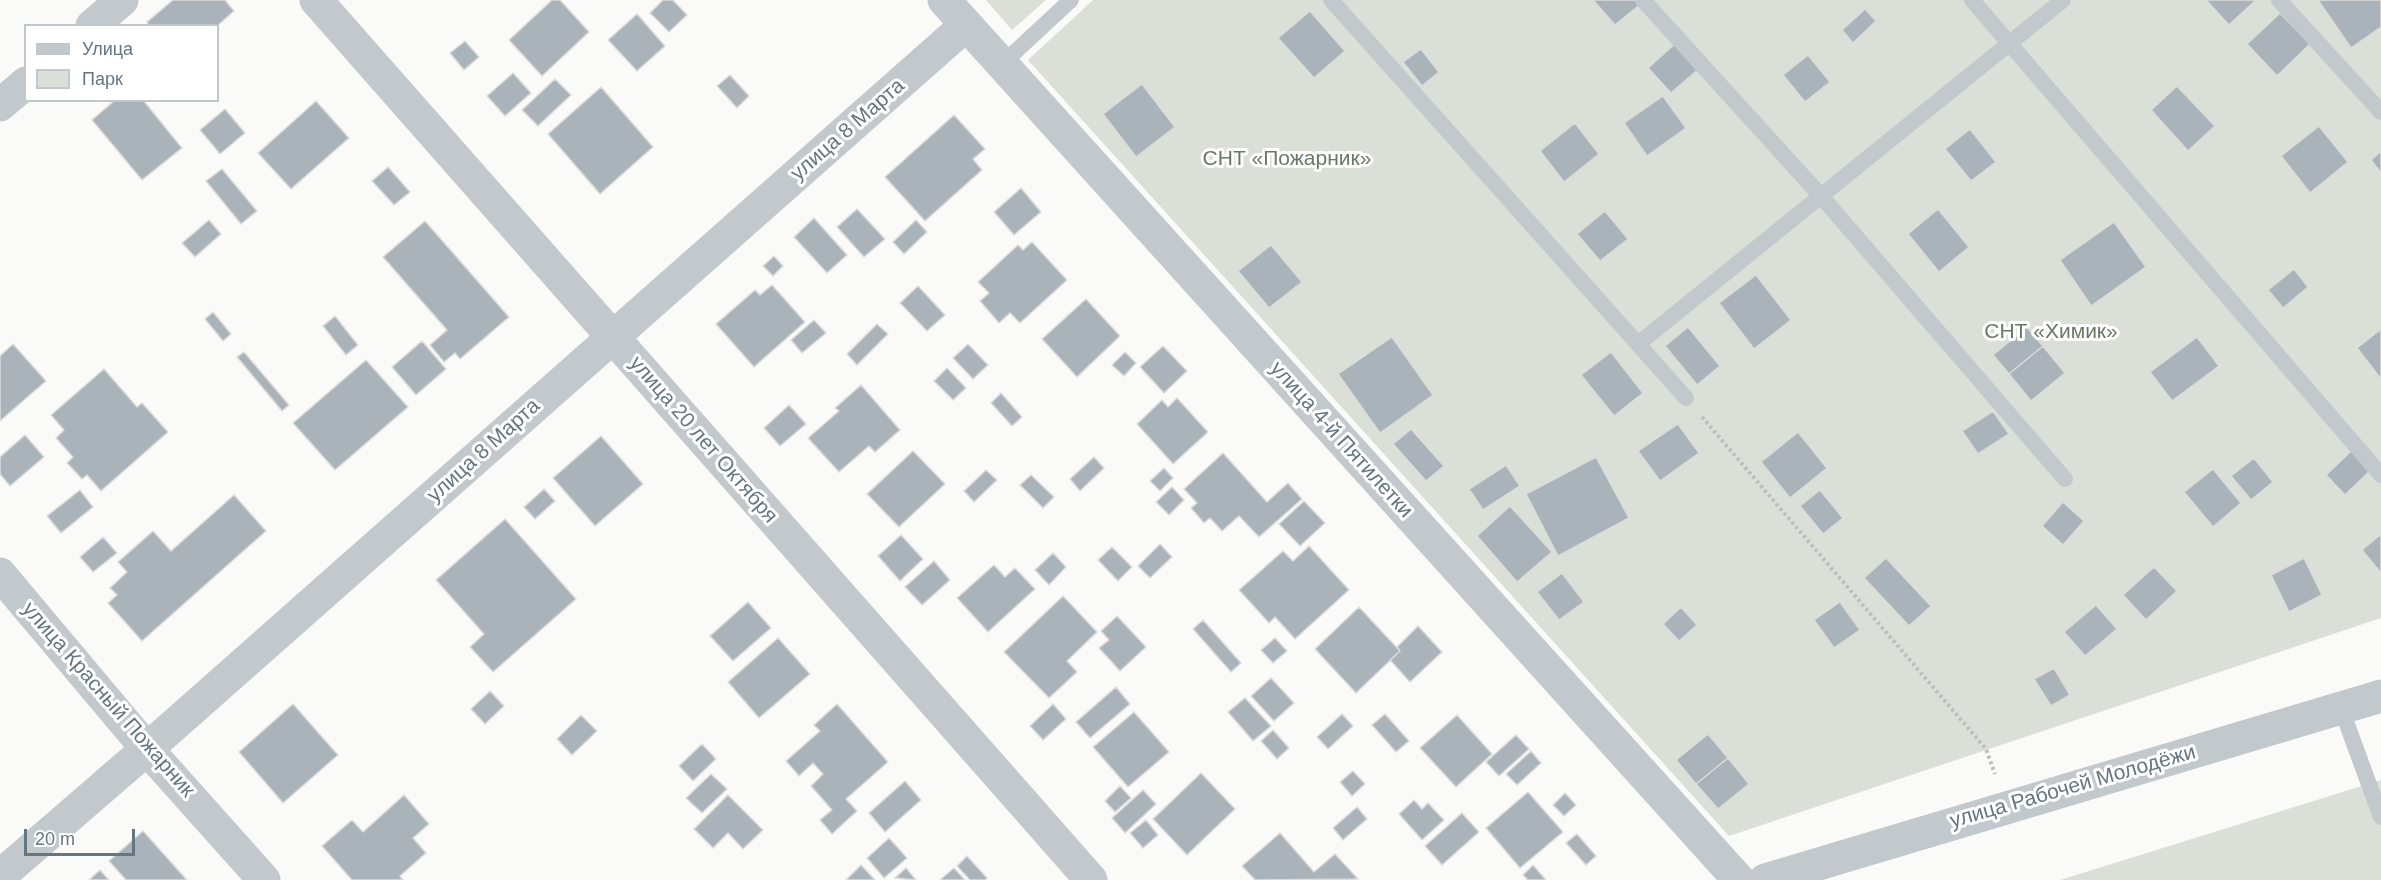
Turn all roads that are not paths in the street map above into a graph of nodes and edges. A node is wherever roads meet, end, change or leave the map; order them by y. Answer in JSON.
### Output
{"nodes":[{"id":1,"x":122,"y":0,"type":"edge"},
{"id":2,"x":316,"y":0,"type":"edge"},
{"id":3,"x":944,"y":0,"type":"edge"},
{"id":4,"x":1071,"y":0,"type":"edge"},
{"id":5,"x":1331,"y":0,"type":"edge"},
{"id":6,"x":1643,"y":0,"type":"edge"},
{"id":7,"x":1972,"y":0,"type":"edge"},
{"id":8,"x":2063,"y":0,"type":"edge"},
{"id":9,"x":2279,"y":0,"type":"edge"},
{"id":10,"x":94,"y":24,"type":"edge"},
{"id":11,"x":966,"y":25,"type":"junction"},
{"id":12,"x":2011,"y":43,"type":"junction"},
{"id":13,"x":1001,"y":65,"type":"junction"},
{"id":14,"x":24,"y":85,"type":"edge"},
{"id":15,"x":0,"y":105,"type":"edge"},
{"id":16,"x":2381,"y":112,"type":"edge"},
{"id":17,"x":1821,"y":196,"type":"junction"},
{"id":18,"x":613,"y":338,"type":"junction"},
{"id":19,"x":1638,"y":344,"type":"junction"},
{"id":20,"x":1686,"y":398,"type":"road end"},
{"id":21,"x":2381,"y":475,"type":"edge"},
{"id":22,"x":2065,"y":479,"type":"dead end"},
{"id":23,"x":0,"y":574,"type":"edge"},
{"id":24,"x":2381,"y":696,"type":"edge"},
{"id":25,"x":2341,"y":708,"type":"junction"},
{"id":26,"x":147,"y":749,"type":"junction"},
{"id":27,"x":2381,"y":817,"type":"edge"},
{"id":28,"x":0,"y":876,"type":"edge"},
{"id":29,"x":264,"y":880,"type":"edge"},
{"id":30,"x":1090,"y":880,"type":"edge"},
{"id":31,"x":1739,"y":880,"type":"edge"},
{"id":32,"x":1765,"y":880,"type":"edge"}],
"edges":[{"from":1,"to":10,"type":"street"},
{"from":2,"to":18,"type":"street","name":"улица 20 лет Октября"},
{"from":3,"to":11,"type":"street","name":"улица 4-й Пятилетки"},
{"from":4,"to":13,"type":"lane"},
{"from":5,"to":19,"type":"lane"},
{"from":6,"to":17,"type":"lane"},
{"from":7,"to":12,"type":"lane"},
{"from":8,"to":12,"type":"lane"},
{"from":9,"to":16,"type":"lane"},
{"from":11,"to":13,"type":"street","name":"улица 4-й Пятилетки"},
{"from":11,"to":18,"type":"street","name":"улица 8 Марта"},
{"from":12,"to":17,"type":"lane"},
{"from":12,"to":21,"type":"lane"},
{"from":13,"to":31,"type":"street","name":"улица 4-й Пятилетки"},
{"from":14,"to":15,"type":"street"},
{"from":17,"to":19,"type":"lane"},
{"from":17,"to":22,"type":"lane"},
{"from":18,"to":26,"type":"street","name":"улица 8 Марта"},
{"from":18,"to":30,"type":"street","name":"улица 20 лет Октября"},
{"from":19,"to":20,"type":"lane"},
{"from":23,"to":26,"type":"street","name":"улица Красный Пожарник"},
{"from":24,"to":25,"type":"street","name":"улица Рабочей Молодёжи"},
{"from":25,"to":27,"type":"lane"},
{"from":25,"to":32,"type":"street","name":"улица Рабочей Молодёжи"},
{"from":26,"to":28,"type":"street","name":"улица 8 Марта"},
{"from":26,"to":29,"type":"street","name":"улица Красный Пожарник"}]}
